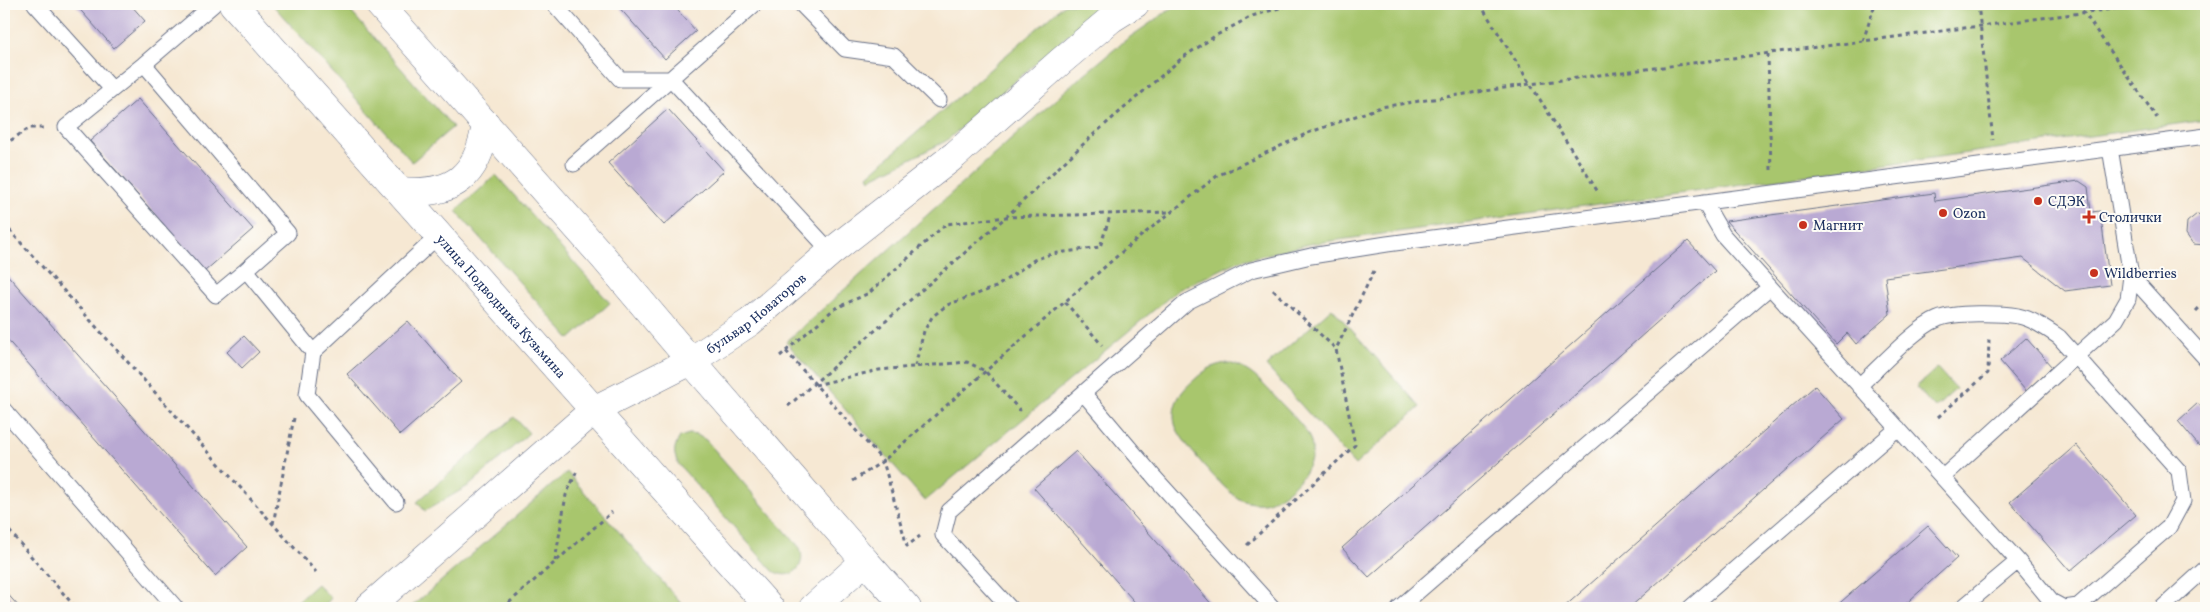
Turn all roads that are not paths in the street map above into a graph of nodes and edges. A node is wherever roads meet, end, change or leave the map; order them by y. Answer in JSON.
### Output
{"nodes":[{"id":1,"x":35,"y":4,"type":"edge"},
{"id":2,"x":214,"y":4,"type":"edge"},
{"id":3,"x":233,"y":4,"type":"edge"},
{"id":4,"x":379,"y":4,"type":"edge"},
{"id":5,"x":554,"y":4,"type":"edge"},
{"id":6,"x":755,"y":4,"type":"edge"},
{"id":7,"x":802,"y":4,"type":"edge"},
{"id":8,"x":1135,"y":4,"type":"edge"},
{"id":9,"x":144,"y":64,"type":"junction"},
{"id":10,"x":671,"y":79,"type":"junction"},
{"id":11,"x":112,"y":89,"type":"junction"},
{"id":12,"x":939,"y":100,"type":"dead end"},
{"id":13,"x":486,"y":124,"type":"junction"},
{"id":14,"x":2206,"y":136,"type":"edge"},
{"id":15,"x":2110,"y":148,"type":"junction"},
{"id":16,"x":574,"y":164,"type":"dead end"},
{"id":17,"x":401,"y":191,"type":"junction"},
{"id":18,"x":1704,"y":202,"type":"junction"},
{"id":19,"x":438,"y":235,"type":"junction"},
{"id":20,"x":831,"y":252,"type":"junction"},
{"id":21,"x":246,"y":270,"type":"junction"},
{"id":22,"x":2131,"y":276,"type":"junction"},
{"id":23,"x":1770,"y":287,"type":"junction"},
{"id":24,"x":313,"y":352,"type":"junction"},
{"id":25,"x":2076,"y":356,"type":"junction"},
{"id":26,"x":2206,"y":359,"type":"edge"},
{"id":27,"x":691,"y":361,"type":"junction"},
{"id":28,"x":1859,"y":386,"type":"junction"},
{"id":29,"x":1084,"y":394,"type":"junction"},
{"id":30,"x":4,"y":410,"type":"edge"},
{"id":31,"x":594,"y":410,"type":"junction"},
{"id":32,"x":1898,"y":428,"type":"junction"},
{"id":33,"x":1943,"y":477,"type":"junction"},
{"id":34,"x":396,"y":502,"type":"dead end"},
{"id":35,"x":865,"y":561,"type":"junction"},
{"id":36,"x":2018,"y":561,"type":"junction"},
{"id":37,"x":2206,"y":568,"type":"edge"},
{"id":38,"x":176,"y":608,"type":"edge"},
{"id":39,"x":368,"y":608,"type":"edge"},
{"id":40,"x":770,"y":608,"type":"edge"},
{"id":41,"x":814,"y":608,"type":"edge"},
{"id":42,"x":907,"y":608,"type":"edge"},
{"id":43,"x":1010,"y":608,"type":"edge"},
{"id":44,"x":1273,"y":608,"type":"edge"},
{"id":45,"x":1399,"y":608,"type":"edge"},
{"id":46,"x":1690,"y":608,"type":"edge"},
{"id":47,"x":1962,"y":608,"type":"edge"},
{"id":48,"x":2162,"y":608,"type":"edge"}],
"edges":[{"from":1,"to":11,"type":"lane"},
{"from":2,"to":9,"type":"lane"},
{"from":3,"to":17,"type":"street","name":"улица Подводника Кузьмина"},
{"from":4,"to":13,"type":"street"},
{"from":5,"to":10,"type":"lane"},
{"from":6,"to":10,"type":"lane"},
{"from":7,"to":12,"type":"lane"},
{"from":8,"to":20,"type":"street","name":"бульвар Новаторов"},
{"from":9,"to":11,"type":"lane"},
{"from":9,"to":21,"type":"lane"},
{"from":10,"to":16,"type":"lane"},
{"from":10,"to":20,"type":"lane"},
{"from":11,"to":21,"type":"lane"},
{"from":13,"to":17,"type":"street"},
{"from":13,"to":27,"type":"street"},
{"from":14,"to":15,"type":"lane"},
{"from":15,"to":18,"type":"lane"},
{"from":15,"to":22,"type":"lane"},
{"from":17,"to":19,"type":"street","name":"улица Подводника Кузьмина"},
{"from":18,"to":23,"type":"lane"},
{"from":18,"to":29,"type":"lane"},
{"from":19,"to":24,"type":"lane"},
{"from":19,"to":31,"type":"street","name":"улица Подводника Кузьмина"},
{"from":20,"to":27,"type":"street","name":"бульвар Новаторов"},
{"from":21,"to":24,"type":"lane"},
{"from":22,"to":25,"type":"lane"},
{"from":22,"to":26,"type":"lane"},
{"from":23,"to":28,"type":"lane"},
{"from":23,"to":45,"type":"lane"},
{"from":24,"to":34,"type":"lane"},
{"from":25,"to":28,"type":"lane"},
{"from":25,"to":33,"type":"lane"},
{"from":25,"to":36,"type":"lane"},
{"from":27,"to":31,"type":"street","name":"бульвар Новаторов"},
{"from":27,"to":35,"type":"street"},
{"from":28,"to":32,"type":"lane"},
{"from":29,"to":43,"type":"lane"},
{"from":29,"to":44,"type":"lane"},
{"from":30,"to":38,"type":"lane"},
{"from":31,"to":39,"type":"street","name":"бульвар Новаторов"},
{"from":31,"to":40,"type":"street","name":"улица Подводника Кузьмина"},
{"from":32,"to":33,"type":"lane"},
{"from":32,"to":46,"type":"lane"},
{"from":33,"to":36,"type":"lane"},
{"from":35,"to":41,"type":"street"},
{"from":35,"to":42,"type":"street"},
{"from":36,"to":47,"type":"lane"},
{"from":37,"to":48,"type":"lane"}]}
